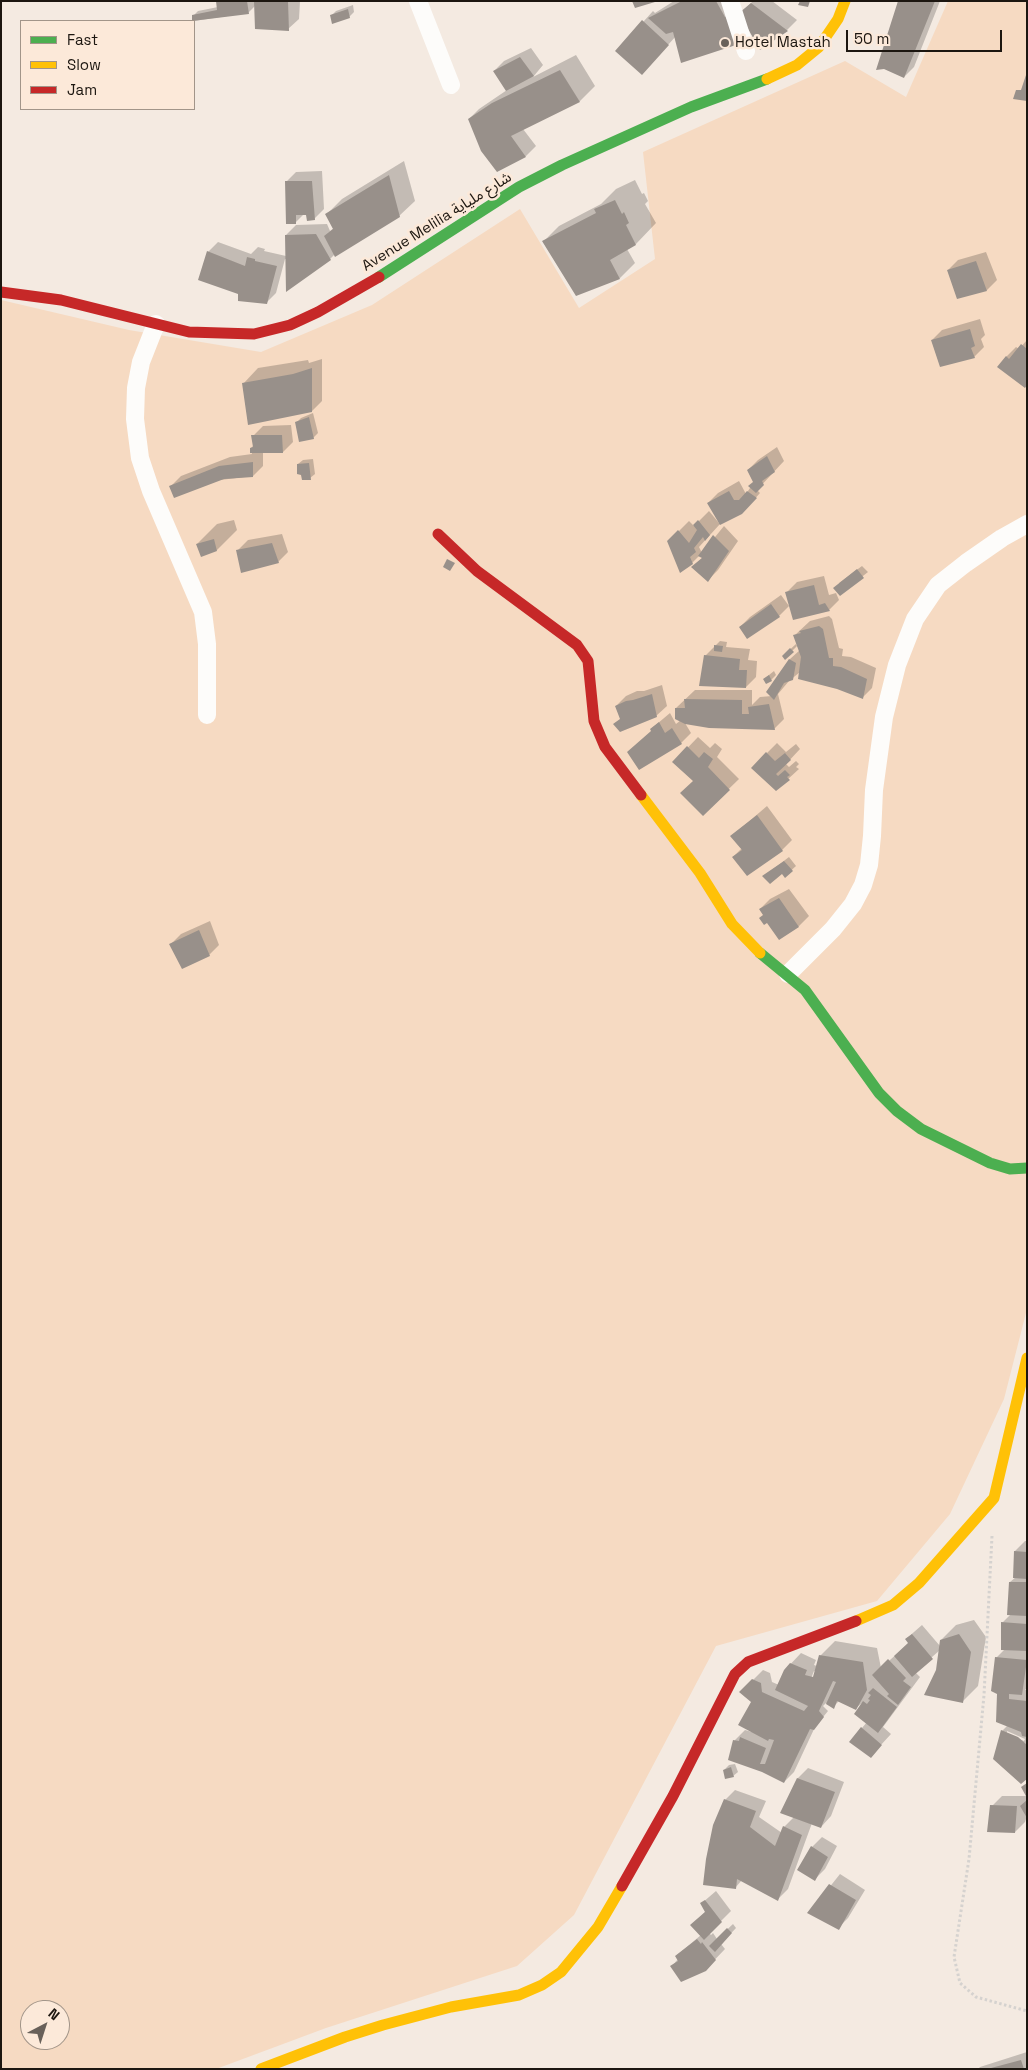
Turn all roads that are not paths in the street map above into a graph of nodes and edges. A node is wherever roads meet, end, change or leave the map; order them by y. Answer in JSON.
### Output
{"nodes":[{"id":1,"x":418,"y":1,"type":"edge"},
{"id":2,"x":730,"y":1,"type":"edge"},
{"id":3,"x":845,"y":1,"type":"edge"},
{"id":4,"x":746,"y":51,"type":"dead end"},
{"id":5,"x":451,"y":85,"type":"dead end"},
{"id":6,"x":1,"y":292,"type":"edge"},
{"id":7,"x":156,"y":324,"type":"junction"},
{"id":8,"x":1027,"y":524,"type":"edge"},
{"id":9,"x":438,"y":534,"type":"dead end"},
{"id":10,"x":207,"y":716,"type":"dead end"},
{"id":11,"x":788,"y":974,"type":"junction"},
{"id":12,"x":1027,"y":1168,"type":"edge"},
{"id":13,"x":1027,"y":1358,"type":"edge"},
{"id":14,"x":261,"y":2069,"type":"edge"}],
"edges":[{"from":1,"to":5,"type":"street"},
{"from":2,"to":4,"type":"street"},
{"from":3,"to":7,"type":"street","name":"Avenue Melilia شارع ملياية"},
{"from":6,"to":7,"type":"street","name":"Avenue Melilia شارع ملياية"},
{"from":7,"to":10,"type":"street"},
{"from":8,"to":11,"type":"street"},
{"from":9,"to":11,"type":"street"},
{"from":11,"to":12,"type":"street"},
{"from":13,"to":14,"type":"street"}]}
